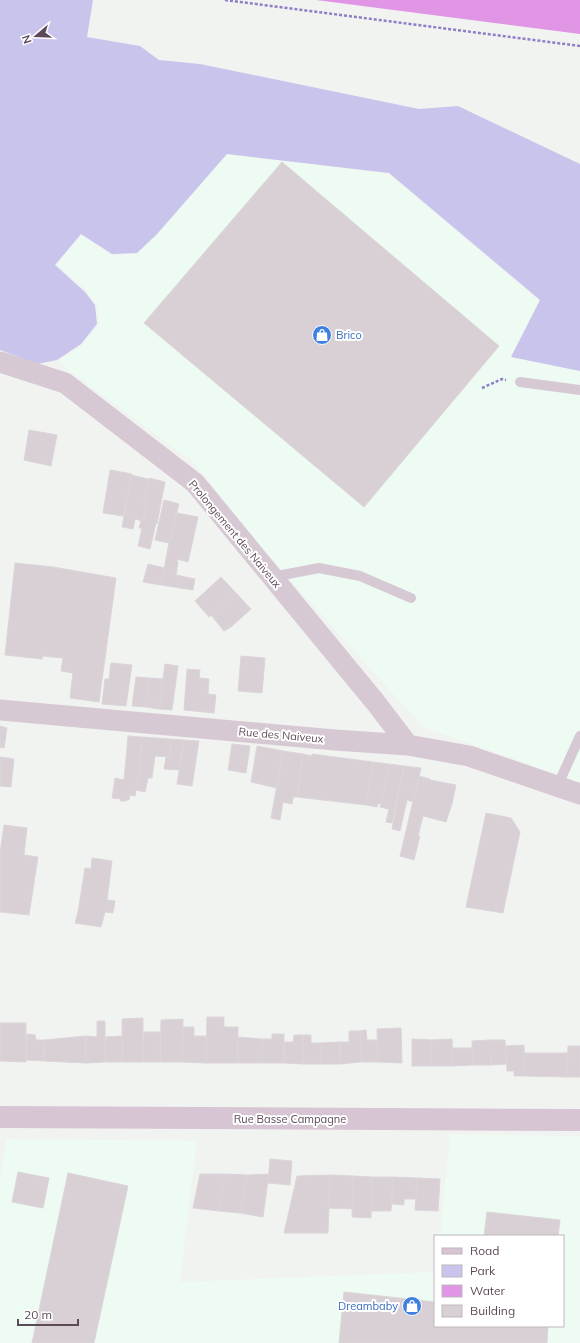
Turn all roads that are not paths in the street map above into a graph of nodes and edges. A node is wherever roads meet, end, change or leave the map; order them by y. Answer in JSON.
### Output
{"nodes":[{"id":1,"x":0,"y":362,"type":"edge"},
{"id":2,"x":515,"y":381,"type":"road end"},
{"id":3,"x":580,"y":390,"type":"edge"},
{"id":4,"x":272,"y":577,"type":"junction"},
{"id":5,"x":411,"y":598,"type":"dead end"},
{"id":6,"x":0,"y":710,"type":"edge"},
{"id":7,"x":580,"y":736,"type":"edge"},
{"id":8,"x":408,"y":745,"type":"junction"},
{"id":9,"x":557,"y":787,"type":"junction"},
{"id":10,"x":580,"y":794,"type":"edge"},
{"id":11,"x":0,"y":1117,"type":"edge"},
{"id":12,"x":580,"y":1120,"type":"edge"}],
"edges":[{"from":1,"to":4,"type":"street","name":"Prolongement des Naiveux"},
{"from":2,"to":3,"type":"lane"},
{"from":4,"to":5,"type":"lane"},
{"from":4,"to":8,"type":"street","name":"Prolongement des Naiveux"},
{"from":6,"to":8,"type":"street","name":"Rue des Naiveux"},
{"from":7,"to":9,"type":"lane"},
{"from":8,"to":9,"type":"street","name":"Rue des Naiveux"},
{"from":9,"to":10,"type":"street","name":"Rue des Naiveux"},
{"from":11,"to":12,"type":"main road","name":"Rue Basse Campagne"}]}
